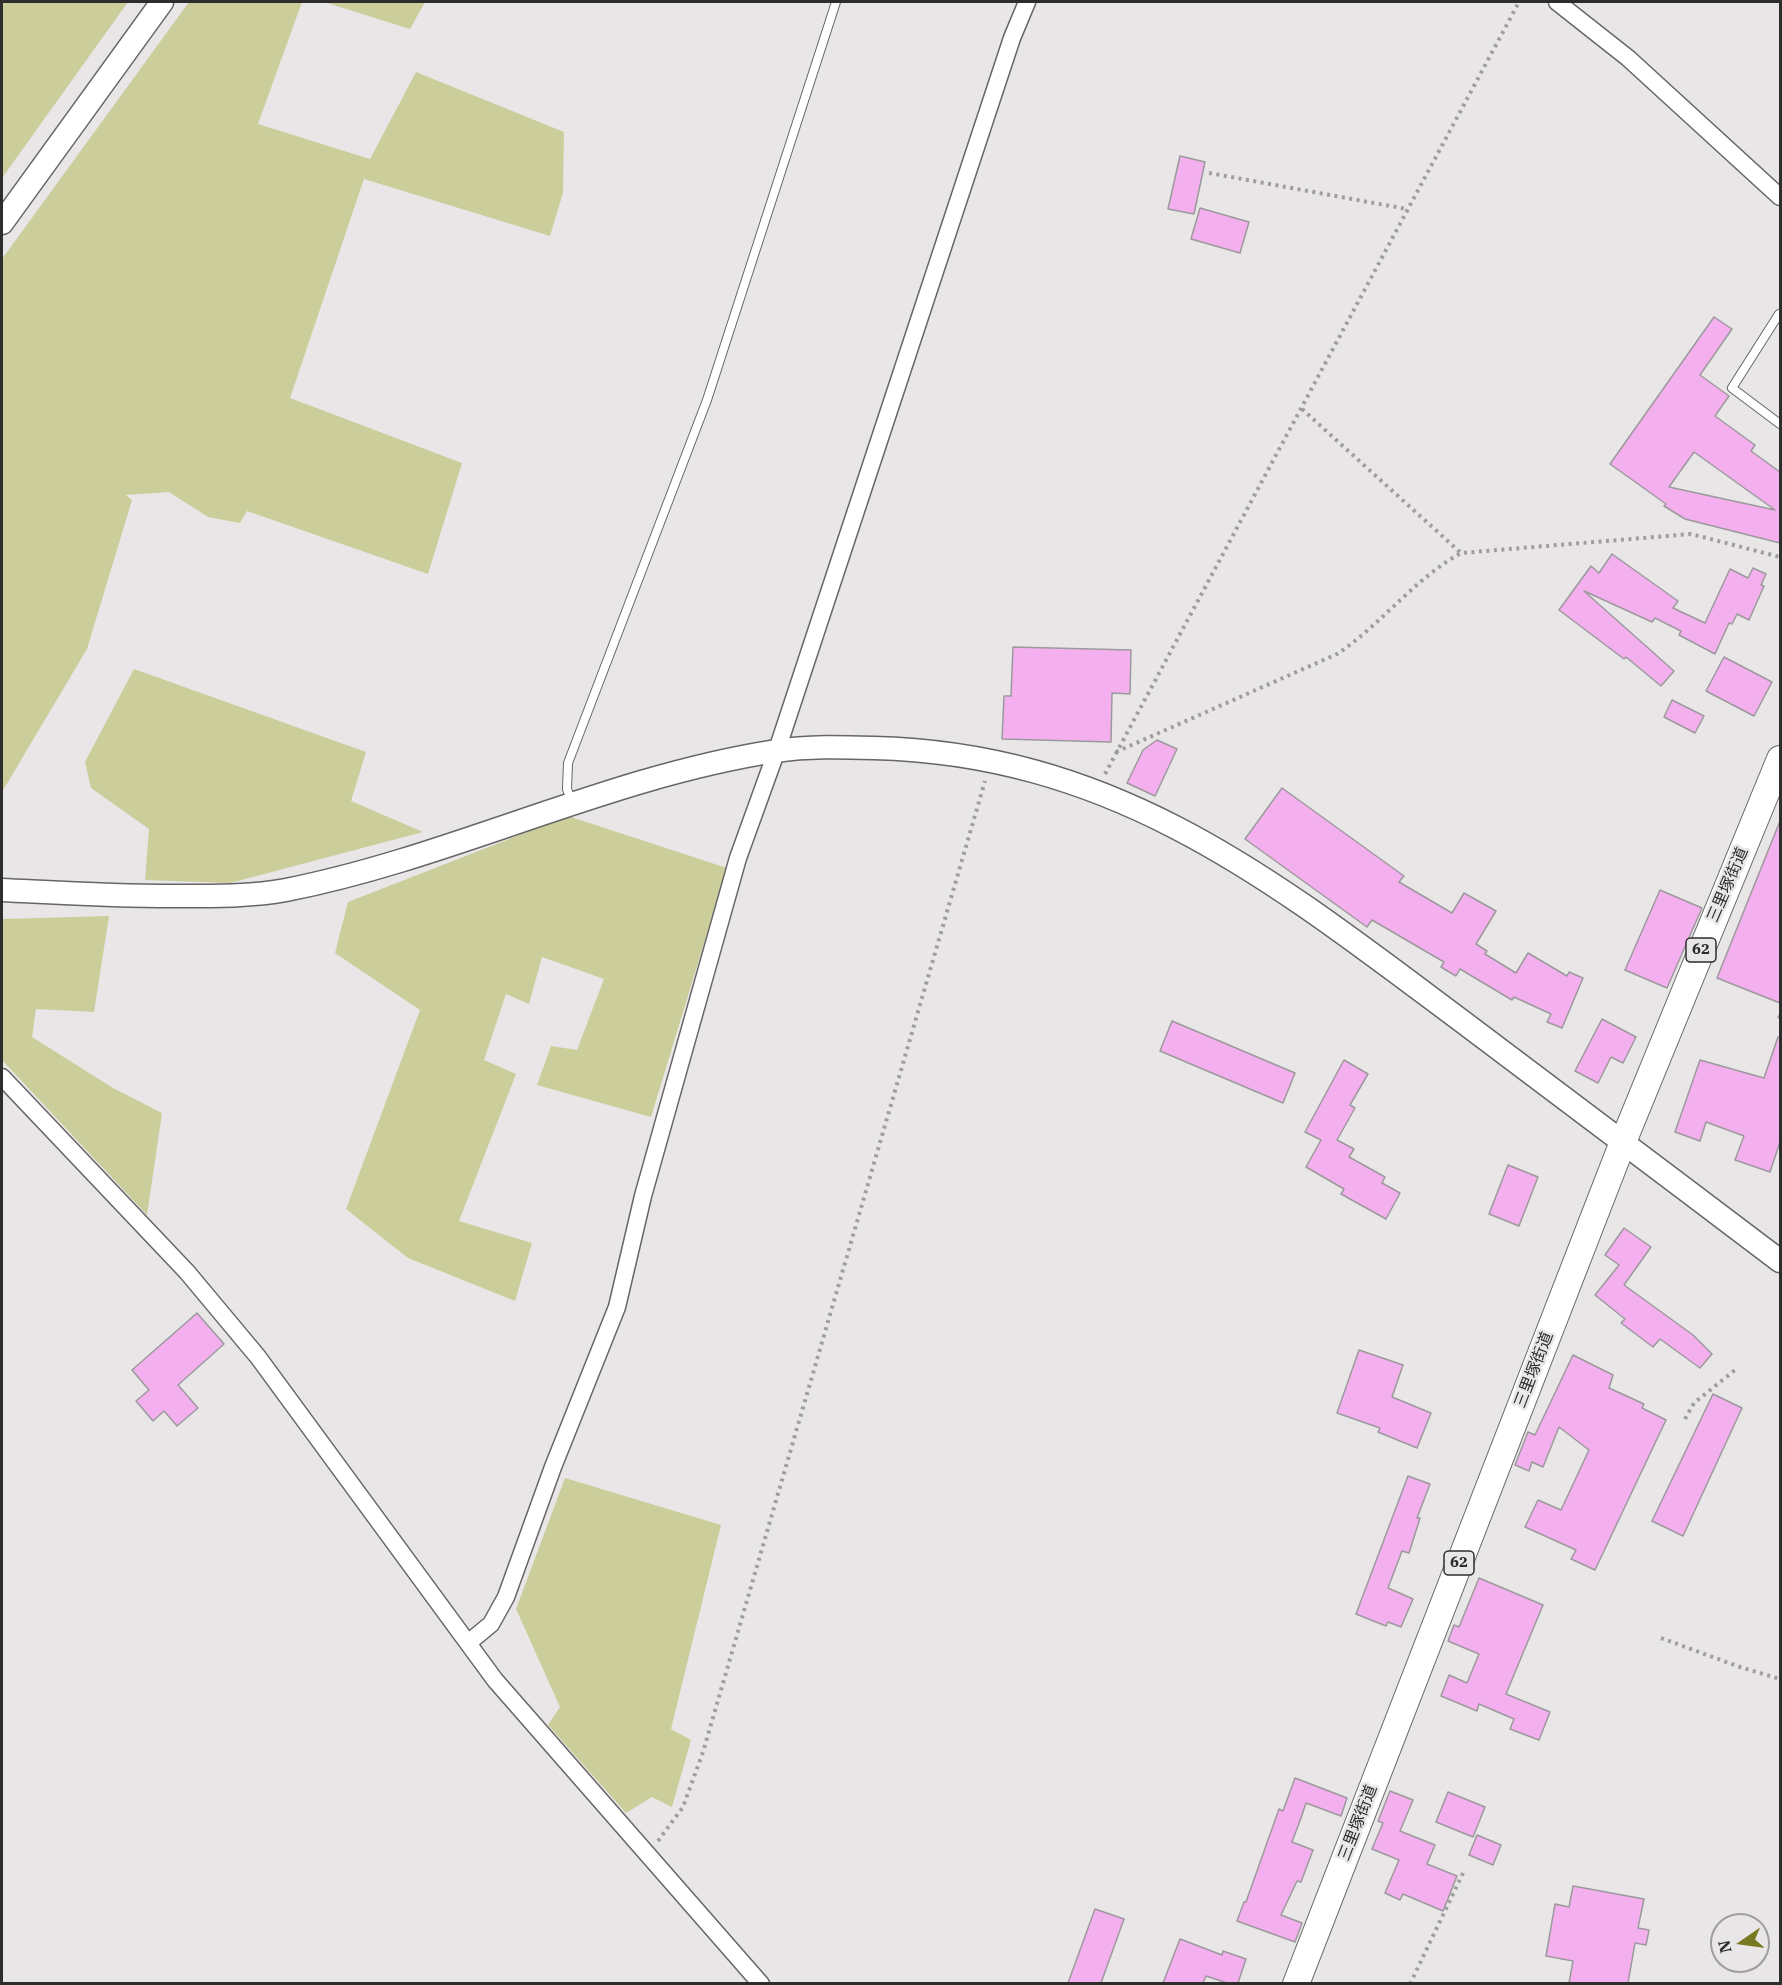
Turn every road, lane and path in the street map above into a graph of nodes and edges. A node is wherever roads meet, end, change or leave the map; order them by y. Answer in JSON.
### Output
{"nodes":[{"id":1,"x":162,"y":2,"type":"edge"},
{"id":2,"x":836,"y":2,"type":"edge"},
{"id":3,"x":1027,"y":2,"type":"edge"},
{"id":4,"x":1519,"y":2,"type":"edge"},
{"id":5,"x":1557,"y":2,"type":"edge"},
{"id":6,"x":1209,"y":173,"type":"dead end"},
{"id":7,"x":1780,"y":197,"type":"edge"},
{"id":8,"x":1407,"y":209,"type":"junction"},
{"id":9,"x":2,"y":223,"type":"edge"},
{"id":10,"x":1780,"y":315,"type":"edge"},
{"id":11,"x":1302,"y":409,"type":"junction"},
{"id":12,"x":1780,"y":423,"type":"edge"},
{"id":13,"x":1461,"y":554,"type":"junction"},
{"id":14,"x":1780,"y":557,"type":"edge"},
{"id":15,"x":777,"y":750,"type":"junction"},
{"id":16,"x":1115,"y":753,"type":"junction"},
{"id":17,"x":1780,"y":759,"type":"edge"},
{"id":18,"x":991,"y":760,"type":"junction"},
{"id":19,"x":1096,"y":791,"type":"junction"},
{"id":20,"x":573,"y":803,"type":"junction"},
{"id":21,"x":2,"y":890,"type":"edge"},
{"id":22,"x":2,"y":1077,"type":"edge"},
{"id":23,"x":1623,"y":1142,"type":"junction"},
{"id":24,"x":1780,"y":1261,"type":"edge"},
{"id":25,"x":1735,"y":1370,"type":"dead end"},
{"id":26,"x":1685,"y":1419,"type":"dead end"},
{"id":27,"x":1661,"y":1638,"type":"dead end"},
{"id":28,"x":468,"y":1643,"type":"junction"},
{"id":29,"x":1780,"y":1679,"type":"edge"},
{"id":30,"x":645,"y":1851,"type":"junction"},
{"id":31,"x":1463,"y":1873,"type":"dead end"},
{"id":32,"x":761,"y":1983,"type":"edge"},
{"id":33,"x":1296,"y":1983,"type":"edge"},
{"id":34,"x":1410,"y":1983,"type":"edge"}],
"edges":[{"from":1,"to":9,"type":"street"},
{"from":2,"to":20,"type":"lane"},
{"from":3,"to":15,"type":"street"},
{"from":4,"to":8,"type":"path"},
{"from":5,"to":7,"type":"street"},
{"from":6,"to":8,"type":"path"},
{"from":8,"to":11,"type":"path"},
{"from":10,"to":12,"type":"lane"},
{"from":11,"to":13,"type":"path"},
{"from":11,"to":16,"type":"path"},
{"from":13,"to":14,"type":"path"},
{"from":13,"to":16,"type":"path"},
{"from":15,"to":18,"type":"street"},
{"from":15,"to":20,"type":"street"},
{"from":15,"to":28,"type":"street"},
{"from":16,"to":19,"type":"path"},
{"from":17,"to":23,"type":"main road","name":"三里塚街道","number":"62"},
{"from":18,"to":19,"type":"street"},
{"from":18,"to":30,"type":"path"},
{"from":19,"to":23,"type":"street"},
{"from":20,"to":21,"type":"street"},
{"from":22,"to":28,"type":"street"},
{"from":23,"to":24,"type":"street"},
{"from":23,"to":33,"type":"main road","name":"三里塚街道","number":"62"},
{"from":25,"to":26,"type":"path"},
{"from":27,"to":29,"type":"path"},
{"from":28,"to":30,"type":"street"},
{"from":30,"to":32,"type":"street"},
{"from":31,"to":34,"type":"path"}]}
